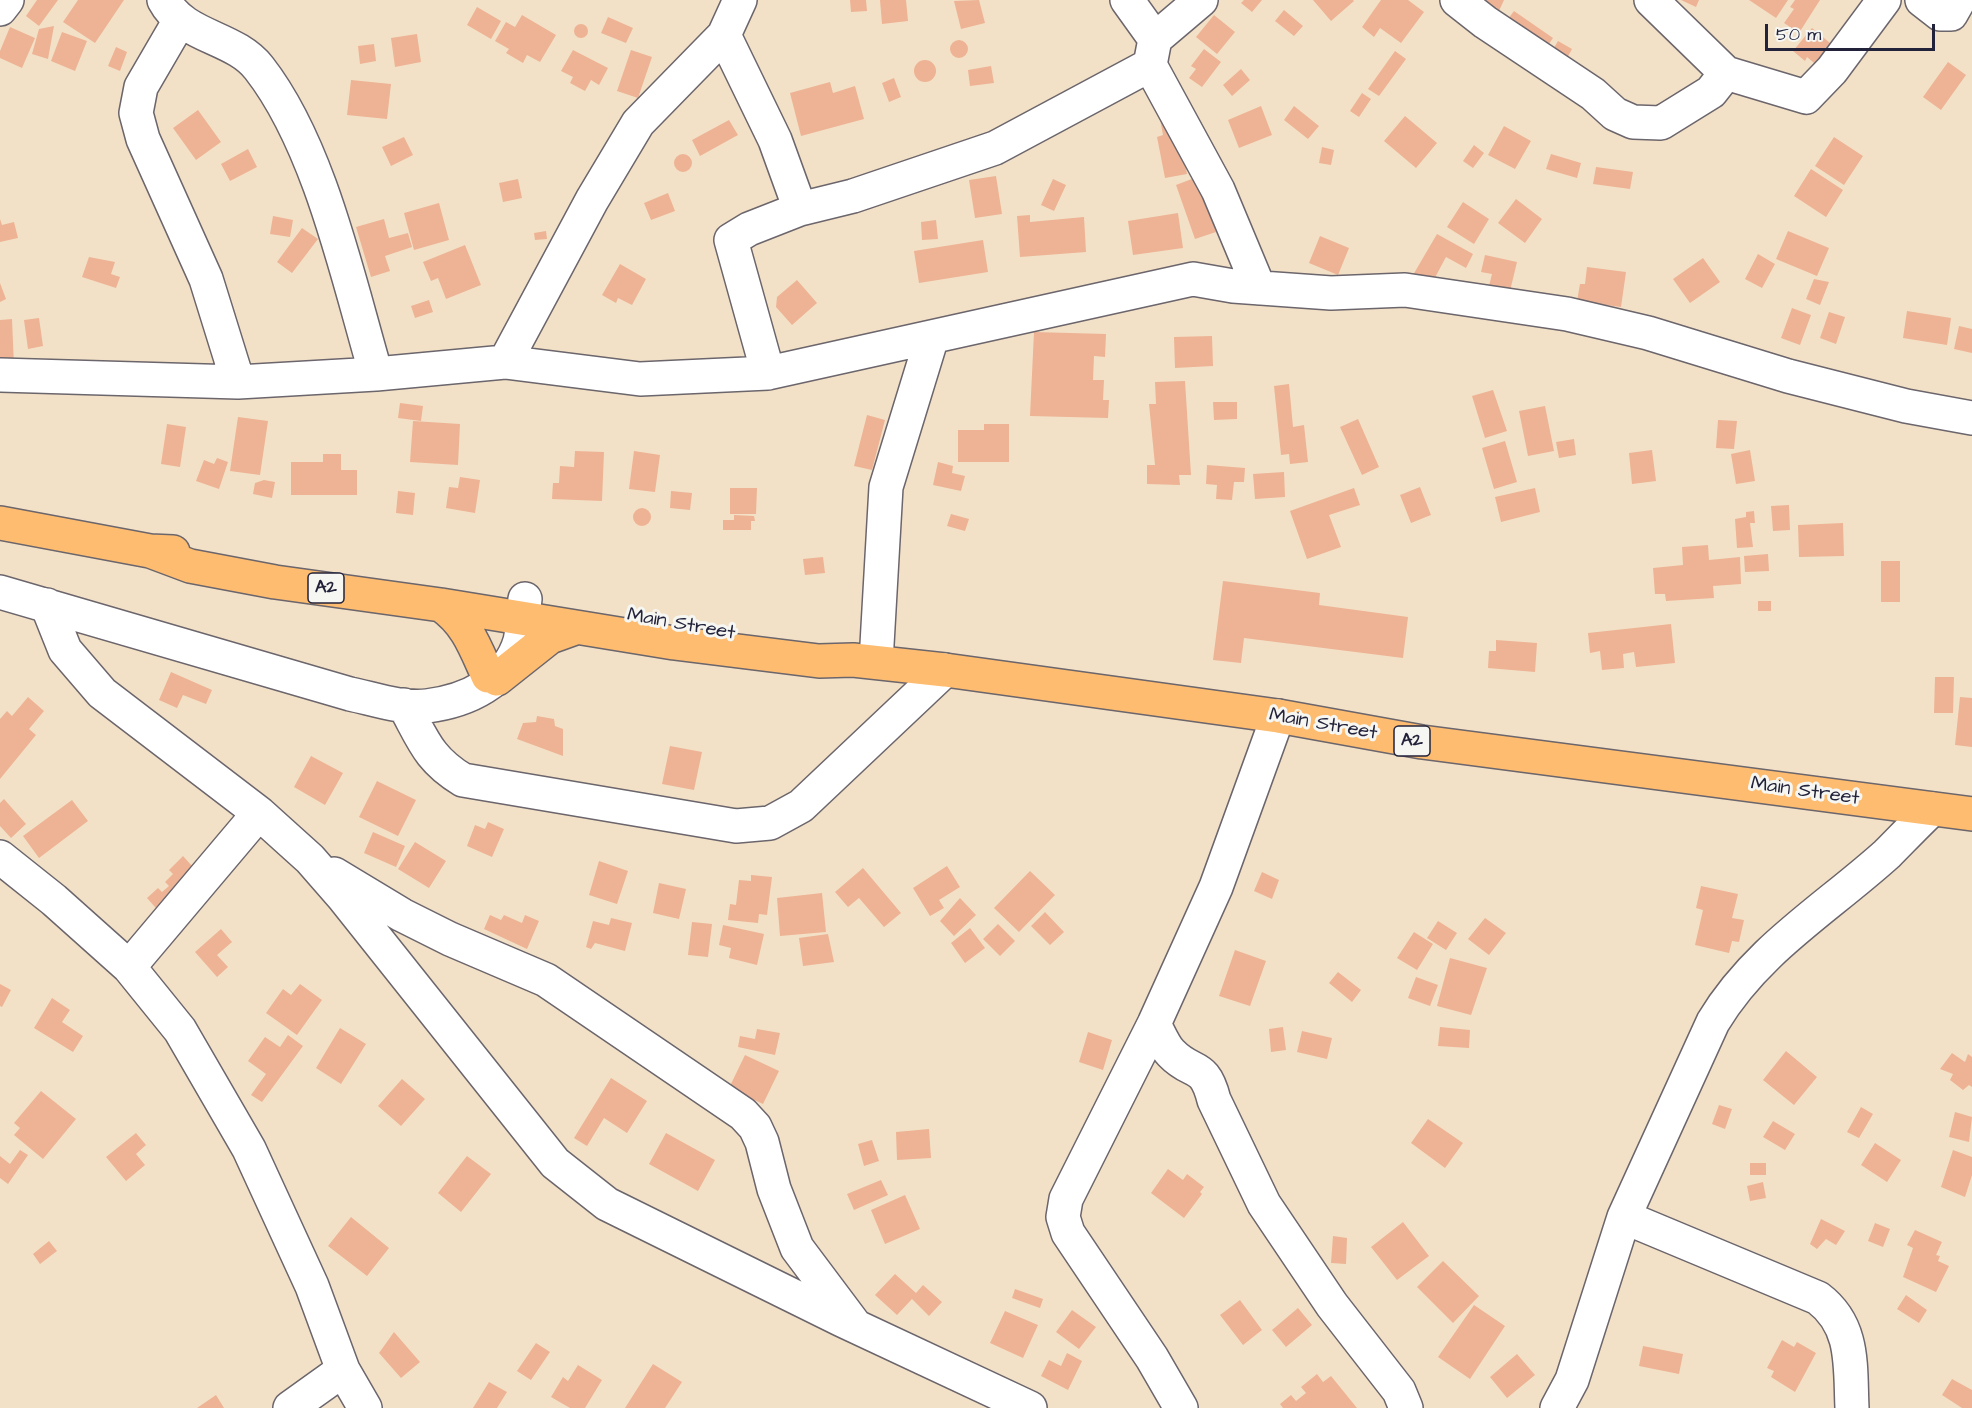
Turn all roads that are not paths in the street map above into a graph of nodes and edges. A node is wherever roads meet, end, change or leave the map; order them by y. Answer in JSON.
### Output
{"nodes":[{"id":1,"x":7,"y":0,"type":"edge"},
{"id":2,"x":740,"y":0,"type":"edge"},
{"id":3,"x":1127,"y":0,"type":"edge"},
{"id":4,"x":1201,"y":0,"type":"edge"},
{"id":5,"x":1457,"y":0,"type":"edge"},
{"id":6,"x":1651,"y":0,"type":"edge"},
{"id":7,"x":1884,"y":0,"type":"edge"},
{"id":8,"x":1922,"y":0,"type":"edge"},
{"id":9,"x":1959,"y":0,"type":"edge"},
{"id":10,"x":0,"y":9,"type":"edge"},
{"id":11,"x":172,"y":10,"type":"edge"},
{"id":12,"x":724,"y":35,"type":"junction"},
{"id":13,"x":1153,"y":52,"type":"junction"},
{"id":14,"x":1726,"y":73,"type":"junction"},
{"id":15,"x":800,"y":209,"type":"junction"},
{"id":16,"x":1259,"y":288,"type":"junction"},
{"id":17,"x":932,"y":337,"type":"junction"},
{"id":18,"x":505,"y":362,"type":"junction"},
{"id":19,"x":768,"y":373,"type":"junction"},
{"id":20,"x":376,"y":374,"type":"junction"},
{"id":21,"x":0,"y":375,"type":"edge"},
{"id":22,"x":238,"y":382,"type":"junction"},
{"id":23,"x":1972,"y":418,"type":"edge"},
{"id":24,"x":0,"y":523,"type":"edge"},
{"id":25,"x":150,"y":551,"type":"junction"},
{"id":26,"x":0,"y":592,"type":"edge"},
{"id":27,"x":47,"y":605,"type":"junction"},
{"id":28,"x":441,"y":605,"type":"junction"},
{"id":29,"x":515,"y":608,"type":"junction"},
{"id":30,"x":575,"y":628,"type":"junction"},
{"id":31,"x":865,"y":661,"type":"junction"},
{"id":32,"x":945,"y":670,"type":"junction"},
{"id":33,"x":487,"y":682,"type":"junction"},
{"id":34,"x":404,"y":705,"type":"junction"},
{"id":35,"x":1278,"y":716,"type":"junction"},
{"id":36,"x":1932,"y":809,"type":"junction"},
{"id":37,"x":259,"y":813,"type":"junction"},
{"id":38,"x":1972,"y":814,"type":"edge"},
{"id":39,"x":0,"y":857,"type":"edge"},
{"id":40,"x":310,"y":859,"type":"junction"},
{"id":41,"x":129,"y":967,"type":"junction"},
{"id":42,"x":1154,"y":1024,"type":"junction"},
{"id":43,"x":1624,"y":1217,"type":"junction"},
{"id":44,"x":856,"y":1327,"type":"junction"},
{"id":45,"x":343,"y":1370,"type":"junction"},
{"id":46,"x":290,"y":1408,"type":"edge"},
{"id":47,"x":365,"y":1408,"type":"edge"},
{"id":48,"x":1030,"y":1408,"type":"edge"},
{"id":49,"x":1181,"y":1408,"type":"edge"},
{"id":50,"x":1406,"y":1408,"type":"edge"},
{"id":51,"x":1557,"y":1408,"type":"edge"},
{"id":52,"x":1852,"y":1408,"type":"edge"}],
"edges":[{"from":1,"to":10,"type":"street"},
{"from":2,"to":12,"type":"street"},
{"from":3,"to":13,"type":"street"},
{"from":4,"to":13,"type":"street"},
{"from":5,"to":14,"type":"street"},
{"from":6,"to":14,"type":"street"},
{"from":7,"to":14,"type":"street"},
{"from":8,"to":9,"type":"street"},
{"from":11,"to":20,"type":"street"},
{"from":11,"to":22,"type":"street"},
{"from":12,"to":15,"type":"street"},
{"from":12,"to":18,"type":"street"},
{"from":13,"to":15,"type":"street"},
{"from":13,"to":16,"type":"street"},
{"from":15,"to":19,"type":"street"},
{"from":16,"to":17,"type":"street"},
{"from":16,"to":23,"type":"street"},
{"from":17,"to":19,"type":"street"},
{"from":17,"to":31,"type":"street"},
{"from":18,"to":19,"type":"street"},
{"from":18,"to":20,"type":"street"},
{"from":20,"to":22,"type":"street"},
{"from":21,"to":22,"type":"street"},
{"from":24,"to":25,"type":"highway","number":"A2"},
{"from":25,"to":28,"type":"highway","number":"A2"},
{"from":25,"to":29,"type":"highway","number":"A2"},
{"from":26,"to":27,"type":"street"},
{"from":27,"to":34,"type":"street"},
{"from":27,"to":37,"type":"street"},
{"from":28,"to":29,"type":"highway","number":"A2"},
{"from":28,"to":33,"type":"highway"},
{"from":29,"to":30,"type":"highway","name":"Main Street","number":"A2"},
{"from":29,"to":31,"type":"highway","name":"Main Street","number":"A2"},
{"from":29,"to":33,"type":"street"},
{"from":30,"to":31,"type":"highway","name":"Main Street","number":"A2"},
{"from":30,"to":33,"type":"highway"},
{"from":31,"to":32,"type":"highway","name":"Main Street","number":"A2"},
{"from":32,"to":34,"type":"street"},
{"from":32,"to":35,"type":"highway","name":"Main Street","number":"A2"},
{"from":33,"to":34,"type":"street"},
{"from":35,"to":36,"type":"highway","name":"Main Street","number":"A2"},
{"from":35,"to":42,"type":"street"},
{"from":36,"to":38,"type":"highway","name":"Main Street","number":"A2"},
{"from":36,"to":43,"type":"street"},
{"from":37,"to":40,"type":"street"},
{"from":37,"to":41,"type":"street"},
{"from":39,"to":41,"type":"street"},
{"from":40,"to":44,"type":"street"},
{"from":40,"to":44,"type":"street"},
{"from":41,"to":45,"type":"street"},
{"from":42,"to":49,"type":"street"},
{"from":42,"to":50,"type":"street"},
{"from":43,"to":51,"type":"street"},
{"from":43,"to":52,"type":"street"},
{"from":44,"to":48,"type":"street"},
{"from":45,"to":46,"type":"street"},
{"from":45,"to":47,"type":"street"}]}
